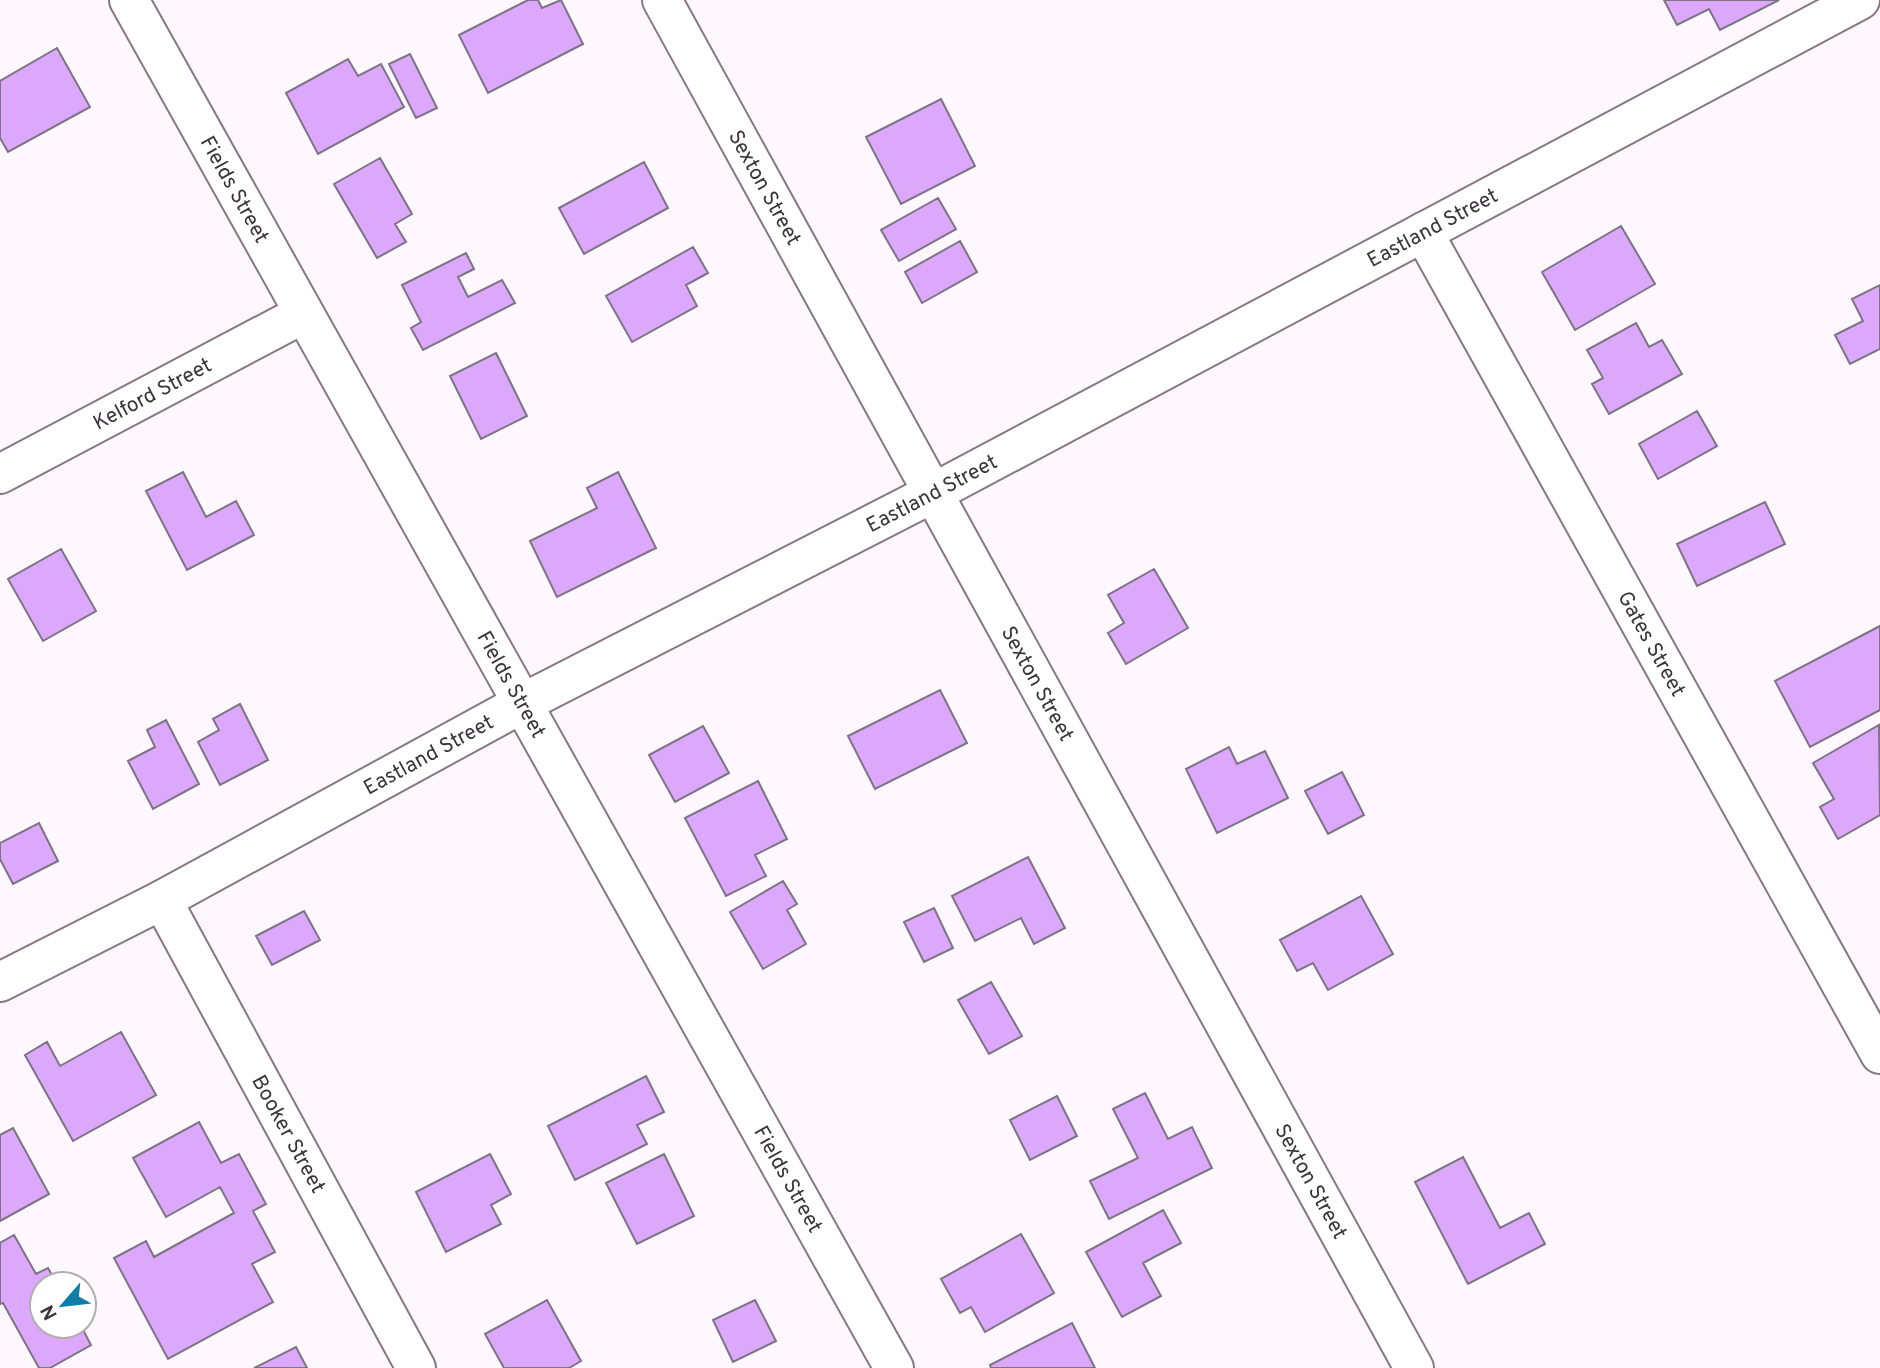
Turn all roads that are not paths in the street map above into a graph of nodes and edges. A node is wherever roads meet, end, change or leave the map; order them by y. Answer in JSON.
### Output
{"nodes":[{"id":1,"x":129,"y":0,"type":"edge"},
{"id":2,"x":662,"y":0,"type":"edge"},
{"id":3,"x":1860,"y":0,"type":"edge"},
{"id":4,"x":1868,"y":0,"type":"edge"},
{"id":5,"x":1880,"y":21,"type":"edge"},
{"id":6,"x":1423,"y":232,"type":"junction"},
{"id":7,"x":303,"y":314,"type":"junction"},
{"id":8,"x":0,"y":474,"type":"edge"},
{"id":9,"x":933,"y":493,"type":"junction"},
{"id":10,"x":521,"y":704,"type":"junction"},
{"id":11,"x":162,"y":900,"type":"junction"},
{"id":12,"x":0,"y":982,"type":"edge"},
{"id":13,"x":1880,"y":1054,"type":"edge"},
{"id":14,"x":416,"y":1368,"type":"edge"},
{"id":15,"x":894,"y":1368,"type":"edge"},
{"id":16,"x":1414,"y":1368,"type":"edge"}],
"edges":[{"from":1,"to":7,"type":"street","name":"Fields Street"},
{"from":2,"to":9,"type":"street","name":"Sexton Street"},
{"from":3,"to":6,"type":"street","name":"Eastland Street"},
{"from":4,"to":5,"type":"street"},
{"from":6,"to":9,"type":"street","name":"Eastland Street"},
{"from":6,"to":13,"type":"street","name":"Gates Street"},
{"from":7,"to":8,"type":"street","name":"Kelford Street"},
{"from":7,"to":10,"type":"street","name":"Fields Street"},
{"from":9,"to":10,"type":"street","name":"Eastland Street"},
{"from":9,"to":16,"type":"street","name":"Sexton Street"},
{"from":10,"to":11,"type":"street","name":"Eastland Street"},
{"from":10,"to":15,"type":"street","name":"Fields Street"},
{"from":11,"to":12,"type":"street","name":"Eastland Street"},
{"from":11,"to":14,"type":"street","name":"Booker Street"}]}
